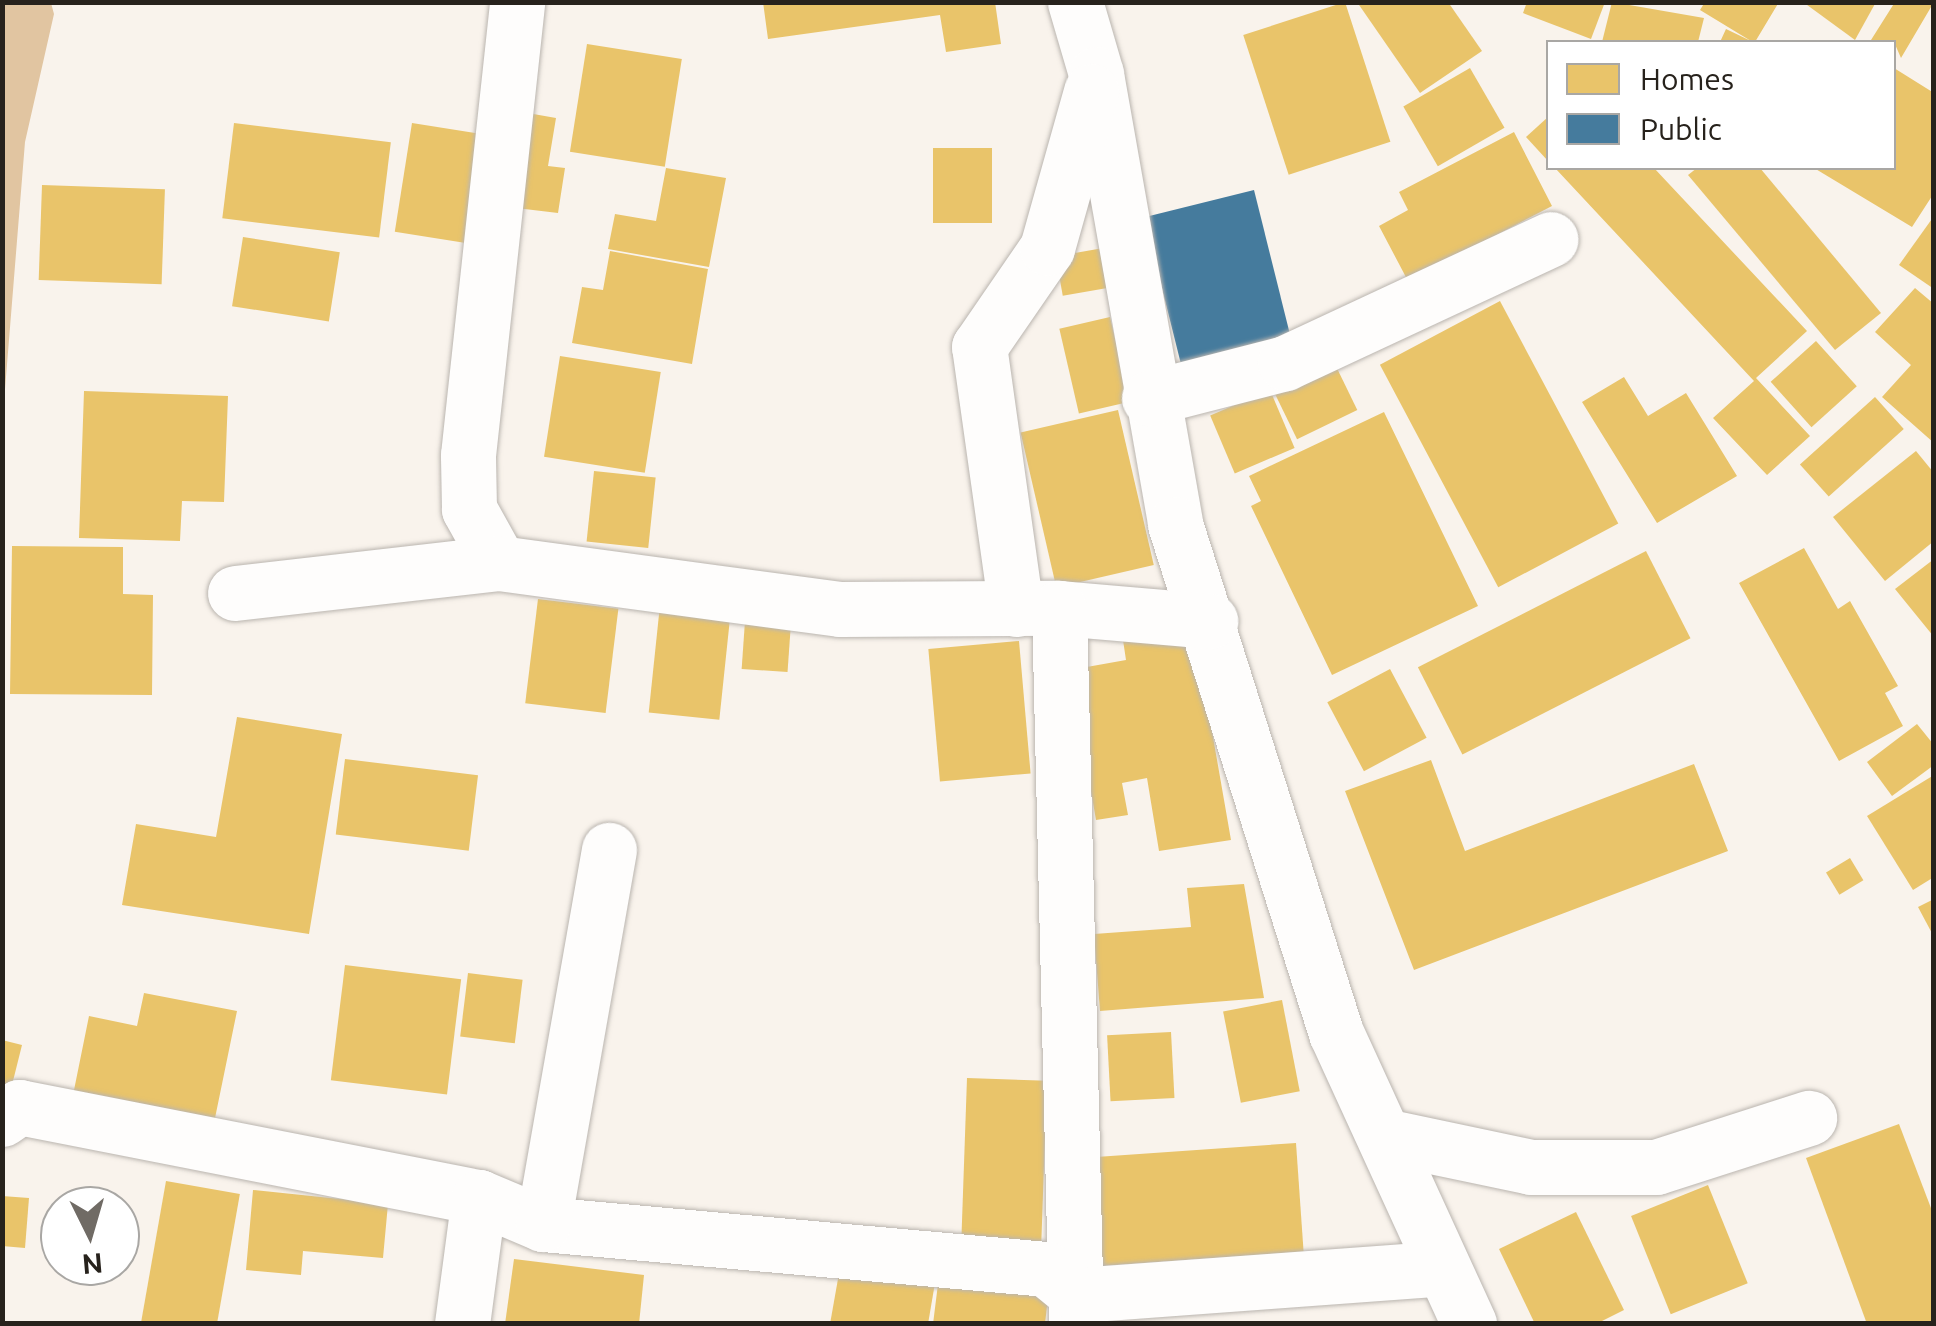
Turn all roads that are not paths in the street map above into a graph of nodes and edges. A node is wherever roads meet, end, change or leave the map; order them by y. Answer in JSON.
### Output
{"nodes":[{"id":1,"x":517,"y":2,"type":"edge"},
{"id":2,"x":1075,"y":2,"type":"edge"},
{"id":3,"x":1096,"y":74,"type":"junction"},
{"id":4,"x":1551,"y":239,"type":"dead end"},
{"id":5,"x":1149,"y":398,"type":"junction"},
{"id":6,"x":499,"y":563,"type":"junction"},
{"id":7,"x":234,"y":593,"type":"dead end"},
{"id":8,"x":1038,"y":608,"type":"junction"},
{"id":9,"x":1210,"y":621,"type":"junction"},
{"id":10,"x":610,"y":850,"type":"dead end"},
{"id":11,"x":1809,"y":1118,"type":"dead end"},
{"id":12,"x":2,"y":1119,"type":"edge"},
{"id":13,"x":1384,"y":1136,"type":"junction"},
{"id":14,"x":479,"y":1196,"type":"junction"},
{"id":15,"x":542,"y":1224,"type":"junction"},
{"id":16,"x":1436,"y":1269,"type":"junction"},
{"id":17,"x":1077,"y":1309,"type":"edge"},
{"id":18,"x":462,"y":1324,"type":"edge"},
{"id":19,"x":1469,"y":1324,"type":"edge"}],
"edges":[{"from":1,"to":6,"type":"street"},
{"from":2,"to":3,"type":"street"},
{"from":3,"to":5,"type":"street"},
{"from":3,"to":8,"type":"street"},
{"from":4,"to":5,"type":"street"},
{"from":5,"to":9,"type":"street"},
{"from":6,"to":7,"type":"street"},
{"from":6,"to":8,"type":"street"},
{"from":8,"to":9,"type":"street"},
{"from":8,"to":17,"type":"street"},
{"from":9,"to":13,"type":"street"},
{"from":10,"to":15,"type":"street"},
{"from":11,"to":13,"type":"street"},
{"from":12,"to":14,"type":"street"},
{"from":13,"to":16,"type":"street"},
{"from":14,"to":15,"type":"street"},
{"from":14,"to":18,"type":"street"},
{"from":15,"to":17,"type":"street"},
{"from":16,"to":17,"type":"street"},
{"from":16,"to":19,"type":"street"}]}
